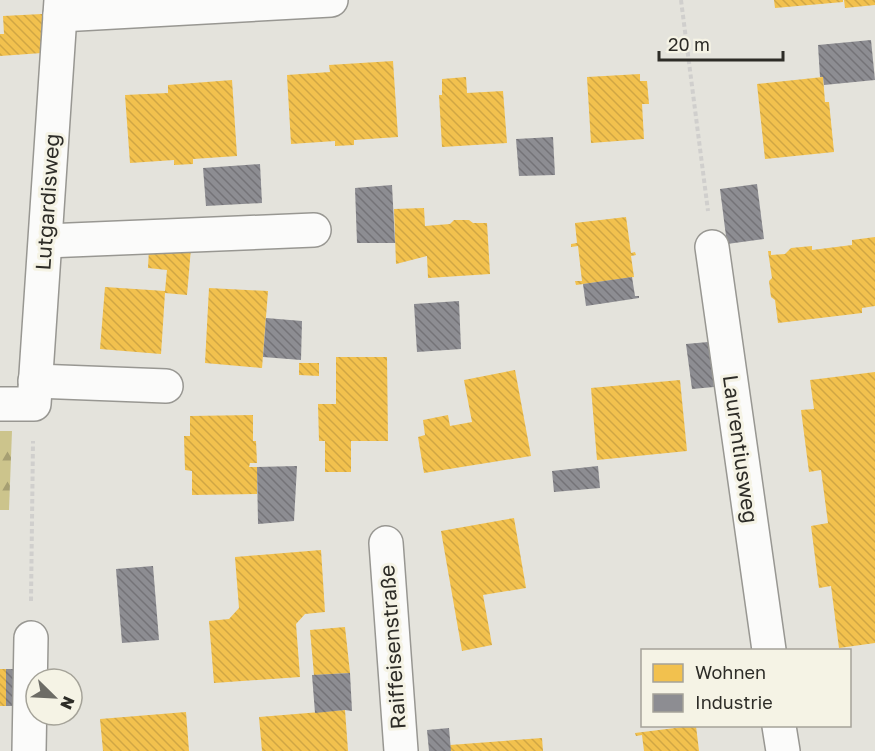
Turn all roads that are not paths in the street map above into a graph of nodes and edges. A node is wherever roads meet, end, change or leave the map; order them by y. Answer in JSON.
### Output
{"nodes":[{"id":1,"x":331,"y":0,"type":"edge"},
{"id":2,"x":61,"y":7,"type":"edge"},
{"id":3,"x":314,"y":230,"type":"dead end"},
{"id":4,"x":46,"y":241,"type":"junction"},
{"id":5,"x":712,"y":247,"type":"road end"},
{"id":6,"x":166,"y":386,"type":"dead end"},
{"id":7,"x":35,"y":393,"type":"junction"},
{"id":8,"x":0,"y":404,"type":"edge"},
{"id":9,"x":386,"y":543,"type":"dead end"},
{"id":10,"x":31,"y":638,"type":"road end"},
{"id":11,"x":769,"y":649,"type":"edge"},
{"id":12,"x":779,"y":727,"type":"edge"},
{"id":13,"x":29,"y":751,"type":"edge"},
{"id":14,"x":401,"y":751,"type":"edge"},
{"id":15,"x":783,"y":751,"type":"edge"}],
"edges":[{"from":1,"to":2,"type":"street"},
{"from":2,"to":4,"type":"street","name":"Lutgardisweg"},
{"from":3,"to":4,"type":"street"},
{"from":4,"to":7,"type":"street","name":"Lutgardisweg"},
{"from":5,"to":11,"type":"street","name":"Laurentiusweg"},
{"from":6,"to":7,"type":"street"},
{"from":7,"to":8,"type":"street"},
{"from":9,"to":14,"type":"street","name":"Raiffeisenstraße"},
{"from":10,"to":13,"type":"street"},
{"from":12,"to":15,"type":"street"}]}
